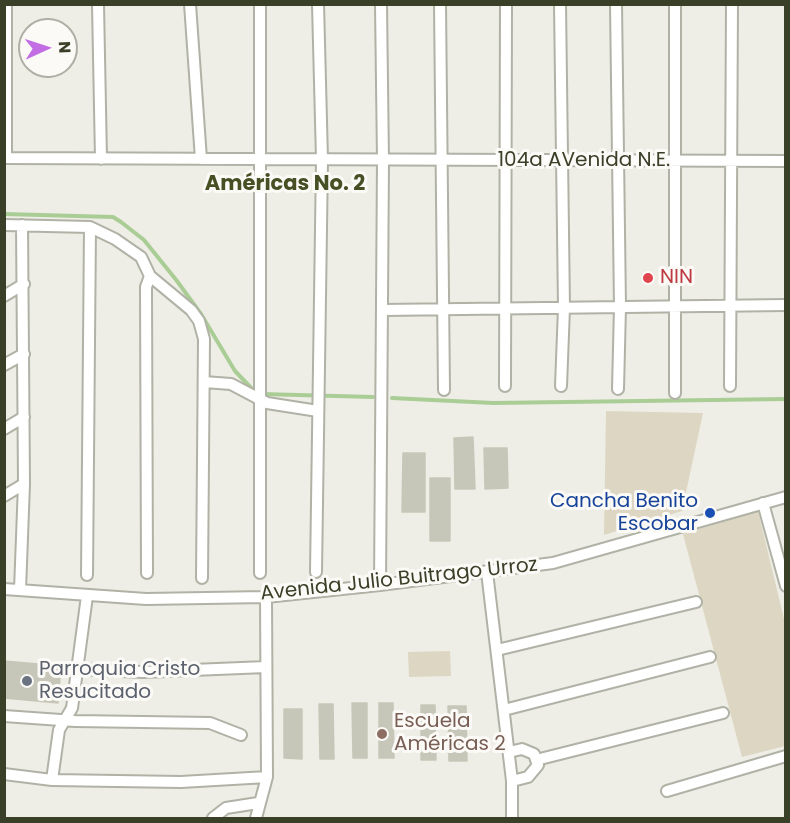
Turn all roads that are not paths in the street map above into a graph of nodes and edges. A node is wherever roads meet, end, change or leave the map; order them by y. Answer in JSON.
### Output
{"nodes":[{"id":1,"x":6,"y":4,"type":"edge"},
{"id":2,"x":98,"y":4,"type":"edge"},
{"id":3,"x":190,"y":4,"type":"edge"},
{"id":4,"x":260,"y":4,"type":"edge"},
{"id":5,"x":318,"y":4,"type":"edge"},
{"id":6,"x":381,"y":4,"type":"edge"},
{"id":7,"x":440,"y":4,"type":"edge"},
{"id":8,"x":506,"y":4,"type":"edge"},
{"id":9,"x":560,"y":4,"type":"edge"},
{"id":10,"x":616,"y":4,"type":"edge"},
{"id":11,"x":675,"y":4,"type":"edge"},
{"id":12,"x":732,"y":4,"type":"edge"},
{"id":13,"x":5,"y":158,"type":"edge"},
{"id":14,"x":101,"y":159,"type":"junction"},
{"id":15,"x":201,"y":159,"type":"junction"},
{"id":16,"x":262,"y":160,"type":"junction"},
{"id":17,"x":322,"y":160,"type":"junction"},
{"id":18,"x":383,"y":161,"type":"junction"},
{"id":19,"x":442,"y":161,"type":"junction"},
{"id":20,"x":506,"y":161,"type":"junction"},
{"id":21,"x":560,"y":161,"type":"junction"},
{"id":22,"x":617,"y":161,"type":"junction"},
{"id":23,"x":675,"y":161,"type":"junction"},
{"id":24,"x":731,"y":161,"type":"junction"},
{"id":25,"x":786,"y":161,"type":"edge"},
{"id":26,"x":4,"y":225,"type":"edge"},
{"id":27,"x":22,"y":225,"type":"junction"},
{"id":28,"x":90,"y":227,"type":"junction"},
{"id":29,"x":150,"y":276,"type":"junction"},
{"id":30,"x":24,"y":284,"type":"junction"},
{"id":31,"x":4,"y":296,"type":"edge"},
{"id":32,"x":786,"y":305,"type":"edge"},
{"id":33,"x":730,"y":306,"type":"junction"},
{"id":34,"x":620,"y":307,"type":"junction"},
{"id":35,"x":675,"y":307,"type":"junction"},
{"id":36,"x":564,"y":308,"type":"junction"},
{"id":37,"x":443,"y":309,"type":"junction"},
{"id":38,"x":505,"y":309,"type":"junction"},
{"id":39,"x":382,"y":310,"type":"junction"},
{"id":40,"x":24,"y":354,"type":"junction"},
{"id":41,"x":4,"y":365,"type":"edge"},
{"id":42,"x":204,"y":382,"type":"junction"},
{"id":43,"x":505,"y":386,"type":"dead end"},
{"id":44,"x":561,"y":386,"type":"dead end"},
{"id":45,"x":730,"y":386,"type":"dead end"},
{"id":46,"x":618,"y":389,"type":"dead end"},
{"id":47,"x":444,"y":390,"type":"dead end"},
{"id":48,"x":675,"y":393,"type":"dead end"},
{"id":49,"x":260,"y":399,"type":"junction"},
{"id":50,"x":317,"y":406,"type":"junction"},
{"id":51,"x":24,"y":417,"type":"junction"},
{"id":52,"x":4,"y":429,"type":"edge"},
{"id":53,"x":24,"y":484,"type":"junction"},
{"id":54,"x":4,"y":496,"type":"edge"},
{"id":55,"x":786,"y":497,"type":"edge"},
{"id":56,"x":763,"y":503,"type":"junction"},
{"id":57,"x":316,"y":572,"type":"dead end"},
{"id":58,"x":487,"y":572,"type":"junction"},
{"id":59,"x":147,"y":573,"type":"dead end"},
{"id":60,"x":260,"y":573,"type":"dead end"},
{"id":61,"x":87,"y":575,"type":"dead end"},
{"id":62,"x":381,"y":575,"type":"junction"},
{"id":63,"x":202,"y":578,"type":"dead end"},
{"id":64,"x":785,"y":582,"type":"edge"},
{"id":65,"x":4,"y":589,"type":"edge"},
{"id":66,"x":20,"y":590,"type":"junction"},
{"id":67,"x":87,"y":596,"type":"junction"},
{"id":68,"x":266,"y":597,"type":"junction"},
{"id":69,"x":696,"y":602,"type":"dead end"},
{"id":70,"x":497,"y":650,"type":"junction"},
{"id":71,"x":711,"y":657,"type":"dead end"},
{"id":72,"x":266,"y":667,"type":"junction"},
{"id":73,"x":75,"y":669,"type":"junction"},
{"id":74,"x":504,"y":710,"type":"junction"},
{"id":75,"x":723,"y":713,"type":"dead end"},
{"id":76,"x":4,"y":716,"type":"edge"},
{"id":77,"x":66,"y":720,"type":"junction"},
{"id":78,"x":241,"y":735,"type":"dead end"},
{"id":79,"x":509,"y":752,"type":"junction"},
{"id":80,"x":786,"y":756,"type":"edge"},
{"id":81,"x":536,"y":760,"type":"junction"},
{"id":82,"x":4,"y":774,"type":"edge"},
{"id":83,"x":267,"y":777,"type":"junction"},
{"id":84,"x":52,"y":780,"type":"junction"},
{"id":85,"x":512,"y":780,"type":"junction"},
{"id":86,"x":667,"y":791,"type":"dead end"},
{"id":87,"x":258,"y":803,"type":"junction"},
{"id":88,"x":213,"y":819,"type":"edge"},
{"id":89,"x":256,"y":819,"type":"edge"},
{"id":90,"x":512,"y":819,"type":"edge"}],
"edges":[{"from":1,"to":13,"type":"street"},
{"from":2,"to":14,"type":"street"},
{"from":3,"to":15,"type":"street"},
{"from":4,"to":16,"type":"street"},
{"from":5,"to":17,"type":"street"},
{"from":6,"to":18,"type":"street"},
{"from":7,"to":19,"type":"street"},
{"from":8,"to":20,"type":"street"},
{"from":9,"to":21,"type":"street"},
{"from":10,"to":22,"type":"street"},
{"from":11,"to":23,"type":"street"},
{"from":12,"to":24,"type":"street"},
{"from":13,"to":14,"type":"street","name":"104a AVenida N.E."},
{"from":14,"to":15,"type":"street","name":"104a AVenida N.E."},
{"from":15,"to":16,"type":"street","name":"104a AVenida N.E."},
{"from":16,"to":17,"type":"street","name":"104a AVenida N.E."},
{"from":16,"to":49,"type":"street"},
{"from":17,"to":18,"type":"street","name":"104a AVenida N.E."},
{"from":17,"to":50,"type":"street"},
{"from":18,"to":19,"type":"street","name":"104a AVenida N.E."},
{"from":18,"to":39,"type":"street"},
{"from":19,"to":20,"type":"street","name":"104a AVenida N.E."},
{"from":19,"to":37,"type":"street"},
{"from":20,"to":21,"type":"street","name":"104a AVenida N.E."},
{"from":20,"to":38,"type":"street"},
{"from":21,"to":22,"type":"street","name":"104a AVenida N.E."},
{"from":21,"to":36,"type":"street"},
{"from":22,"to":23,"type":"street","name":"104a AVenida N.E."},
{"from":22,"to":34,"type":"street"},
{"from":23,"to":24,"type":"street","name":"104a AVenida N.E."},
{"from":23,"to":35,"type":"street"},
{"from":24,"to":25,"type":"street","name":"104a AVenida N.E."},
{"from":24,"to":33,"type":"street"},
{"from":26,"to":27,"type":"street"},
{"from":27,"to":28,"type":"street"},
{"from":27,"to":30,"type":"street"},
{"from":28,"to":29,"type":"street"},
{"from":28,"to":61,"type":"street"},
{"from":29,"to":42,"type":"street"},
{"from":29,"to":59,"type":"street"},
{"from":30,"to":31,"type":"street"},
{"from":30,"to":40,"type":"street"},
{"from":32,"to":33,"type":"street"},
{"from":33,"to":35,"type":"street"},
{"from":33,"to":45,"type":"street"},
{"from":34,"to":35,"type":"street"},
{"from":34,"to":36,"type":"street"},
{"from":34,"to":46,"type":"street"},
{"from":35,"to":48,"type":"street"},
{"from":36,"to":38,"type":"street"},
{"from":36,"to":44,"type":"street"},
{"from":37,"to":38,"type":"street"},
{"from":37,"to":39,"type":"street"},
{"from":37,"to":47,"type":"street"},
{"from":38,"to":43,"type":"street"},
{"from":39,"to":62,"type":"street"},
{"from":40,"to":41,"type":"street"},
{"from":40,"to":51,"type":"street"},
{"from":42,"to":49,"type":"street"},
{"from":42,"to":63,"type":"street"},
{"from":49,"to":50,"type":"street"},
{"from":49,"to":60,"type":"street"},
{"from":50,"to":57,"type":"street"},
{"from":51,"to":52,"type":"street"},
{"from":51,"to":53,"type":"street"},
{"from":53,"to":54,"type":"street"},
{"from":53,"to":66,"type":"street"},
{"from":55,"to":56,"type":"street","name":"Avenida Julio Buitrago Urroz"},
{"from":56,"to":58,"type":"street","name":"Avenida Julio Buitrago Urroz"},
{"from":56,"to":64,"type":"street"},
{"from":58,"to":62,"type":"street","name":"Avenida Julio Buitrago Urroz"},
{"from":58,"to":70,"type":"street"},
{"from":62,"to":68,"type":"street","name":"Avenida Julio Buitrago Urroz"},
{"from":65,"to":66,"type":"street","name":"Avenida Julio Buitrago Urroz"},
{"from":66,"to":67,"type":"street","name":"Avenida Julio Buitrago Urroz"},
{"from":67,"to":68,"type":"street","name":"Avenida Julio Buitrago Urroz"},
{"from":67,"to":73,"type":"street"},
{"from":68,"to":72,"type":"street"},
{"from":69,"to":70,"type":"street"},
{"from":70,"to":74,"type":"street"},
{"from":71,"to":74,"type":"street"},
{"from":72,"to":73,"type":"street"},
{"from":72,"to":83,"type":"street"},
{"from":73,"to":77,"type":"street"},
{"from":74,"to":79,"type":"street"},
{"from":75,"to":81,"type":"street"},
{"from":76,"to":77,"type":"street"},
{"from":77,"to":78,"type":"street"},
{"from":77,"to":84,"type":"street"},
{"from":79,"to":81,"type":"street"},
{"from":79,"to":85,"type":"street"},
{"from":80,"to":86,"type":"street"},
{"from":81,"to":85,"type":"street"},
{"from":82,"to":84,"type":"street"},
{"from":83,"to":84,"type":"street"},
{"from":83,"to":87,"type":"street"},
{"from":85,"to":90,"type":"street"},
{"from":87,"to":88,"type":"street"},
{"from":87,"to":89,"type":"street"}]}
